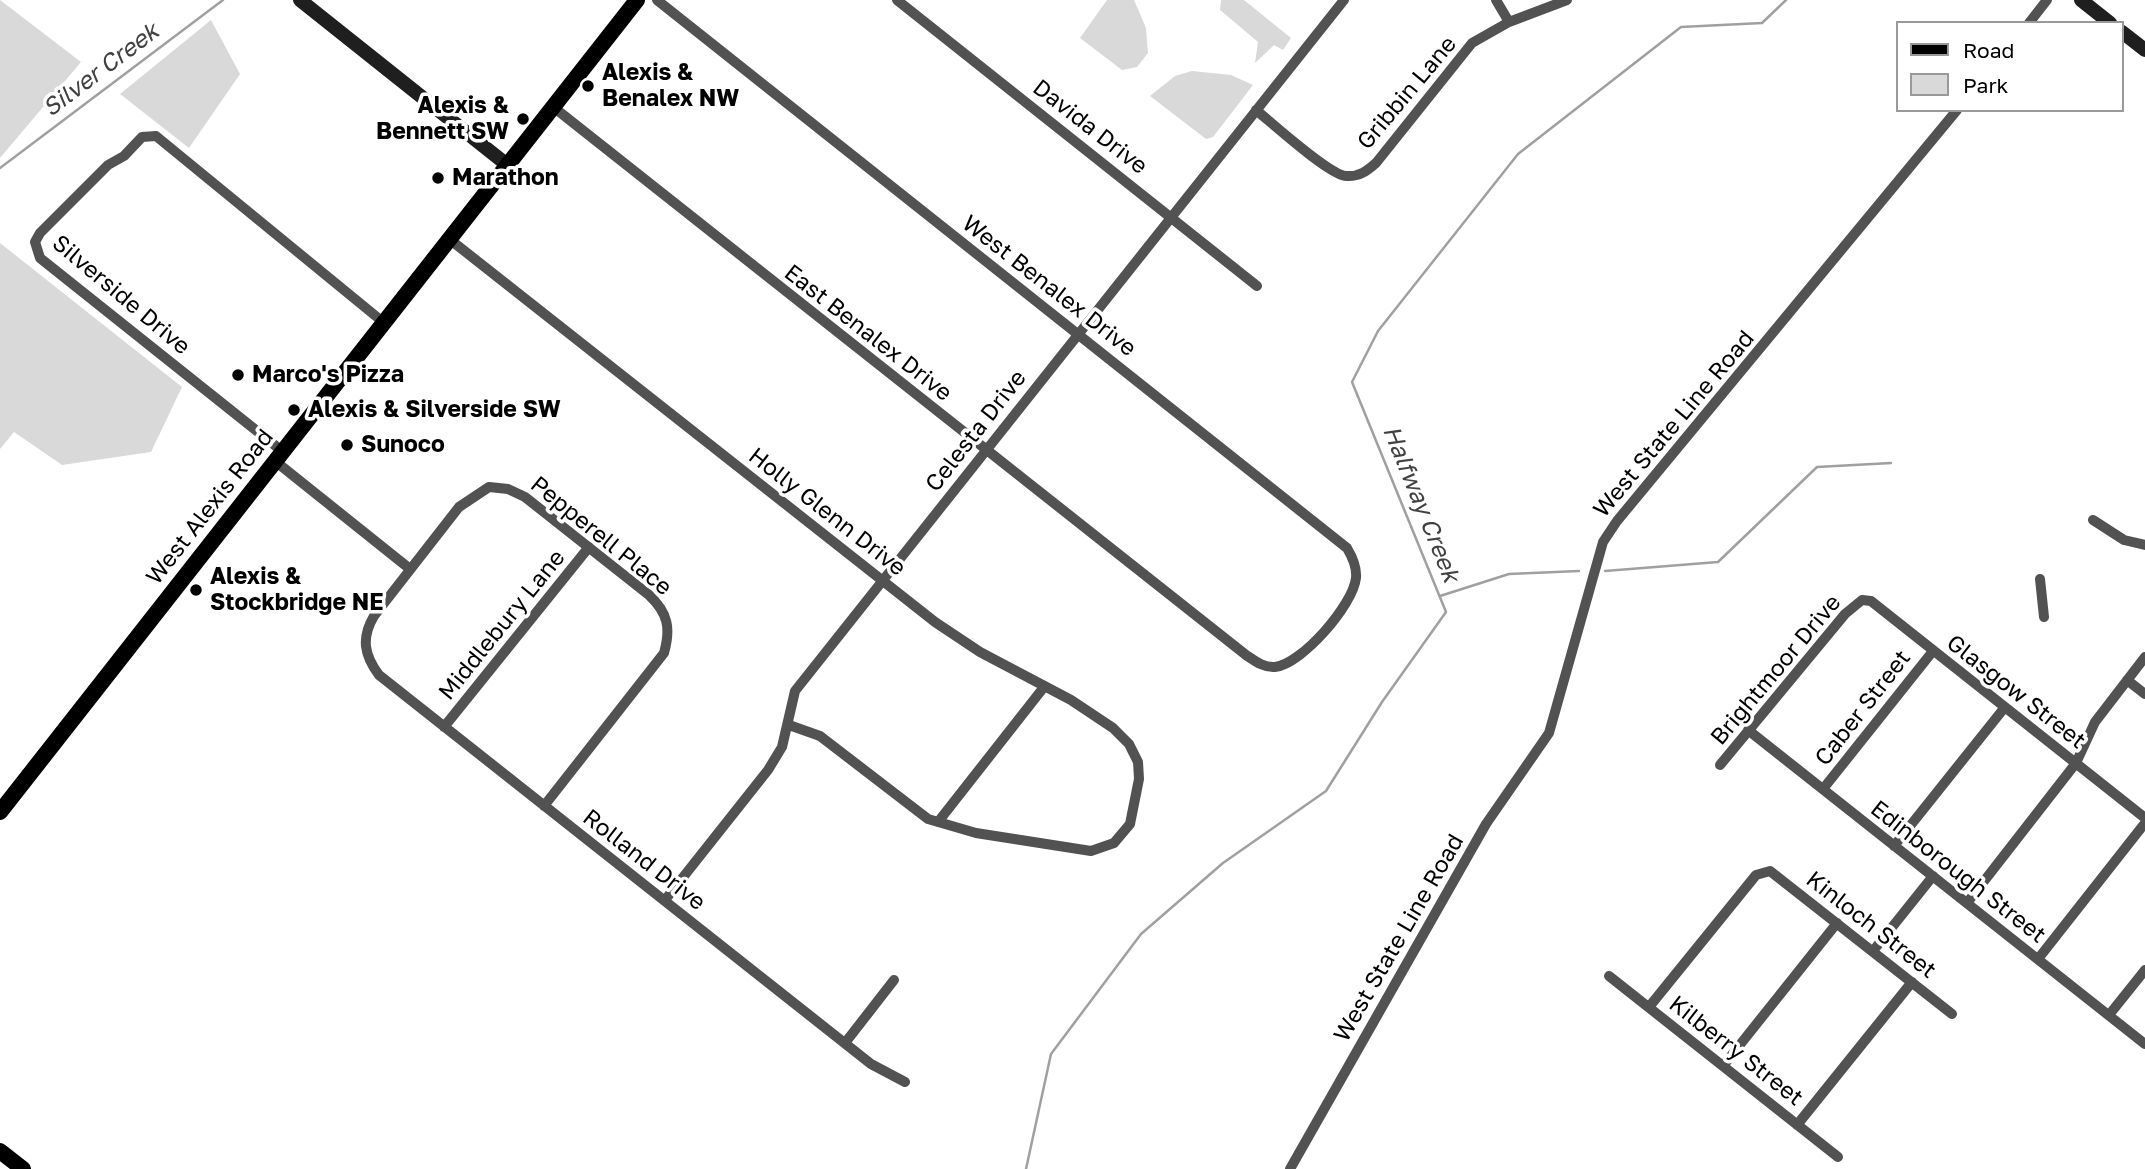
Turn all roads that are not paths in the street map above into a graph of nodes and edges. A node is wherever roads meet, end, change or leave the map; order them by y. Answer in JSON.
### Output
{"nodes":[{"id":1,"x":300,"y":0,"type":"edge"},
{"id":2,"x":637,"y":0,"type":"edge"},
{"id":3,"x":657,"y":0,"type":"edge"},
{"id":4,"x":897,"y":0,"type":"edge"},
{"id":5,"x":1344,"y":0,"type":"edge"},
{"id":6,"x":1496,"y":0,"type":"edge"},
{"id":7,"x":1567,"y":0,"type":"edge"},
{"id":8,"x":2047,"y":0,"type":"edge"},
{"id":9,"x":2081,"y":0,"type":"edge"},
{"id":10,"x":2031,"y":21,"type":"edge"},
{"id":11,"x":2107,"y":21,"type":"edge"},
{"id":12,"x":1509,"y":22,"type":"junction"},
{"id":13,"x":2124,"y":34,"type":"edge"},
{"id":14,"x":2145,"y":50,"type":"edge"},
{"id":15,"x":552,"y":106,"type":"junction"},
{"id":16,"x":1256,"y":110,"type":"junction"},
{"id":17,"x":1956,"y":112,"type":"edge"},
{"id":18,"x":506,"y":164,"type":"junction"},
{"id":19,"x":1170,"y":216,"type":"junction"},
{"id":20,"x":448,"y":238,"type":"junction"},
{"id":21,"x":1257,"y":286,"type":"dead end"},
{"id":22,"x":383,"y":322,"type":"junction"},
{"id":23,"x":1077,"y":334,"type":"junction"},
{"id":24,"x":985,"y":450,"type":"junction"},
{"id":25,"x":279,"y":456,"type":"junction"},
{"id":26,"x":2093,"y":520,"type":"dead end"},
{"id":27,"x":2145,"y":545,"type":"edge"},
{"id":28,"x":589,"y":547,"type":"junction"},
{"id":29,"x":410,"y":569,"type":"junction"},
{"id":30,"x":2040,"y":579,"type":"dead end"},
{"id":31,"x":882,"y":580,"type":"junction"},
{"id":32,"x":1862,"y":600,"type":"joint"},
{"id":33,"x":2044,"y":617,"type":"dead end"},
{"id":34,"x":1327,"y":625,"type":"joint"},
{"id":35,"x":1933,"y":651,"type":"junction"},
{"id":36,"x":2145,"y":657,"type":"edge"},
{"id":37,"x":2127,"y":680,"type":"junction"},
{"id":38,"x":1044,"y":687,"type":"junction"},
{"id":39,"x":2145,"y":694,"type":"edge"},
{"id":40,"x":2005,"y":707,"type":"junction"},
{"id":41,"x":789,"y":725,"type":"junction"},
{"id":42,"x":444,"y":727,"type":"junction"},
{"id":43,"x":1748,"y":730,"type":"junction"},
{"id":44,"x":2076,"y":763,"type":"junction"},
{"id":45,"x":1720,"y":765,"type":"dead end"},
{"id":46,"x":1823,"y":789,"type":"junction"},
{"id":47,"x":544,"y":806,"type":"junction"},
{"id":48,"x":0,"y":812,"type":"edge"},
{"id":49,"x":2145,"y":818,"type":"edge"},
{"id":50,"x":938,"y":822,"type":"junction"},
{"id":51,"x":2145,"y":823,"type":"edge"},
{"id":52,"x":1894,"y":846,"type":"junction"},
{"id":53,"x":1933,"y":876,"type":"junction"},
{"id":54,"x":665,"y":900,"type":"junction"},
{"id":55,"x":1966,"y":902,"type":"junction"},
{"id":56,"x":1837,"y":923,"type":"junction"},
{"id":57,"x":1874,"y":951,"type":"junction"},
{"id":58,"x":2038,"y":959,"type":"junction"},
{"id":59,"x":2145,"y":970,"type":"edge"},
{"id":60,"x":1609,"y":976,"type":"dead end"},
{"id":61,"x":894,"y":980,"type":"dead end"},
{"id":62,"x":1912,"y":982,"type":"junction"},
{"id":63,"x":1649,"y":1007,"type":"junction"},
{"id":64,"x":1952,"y":1014,"type":"dead end"},
{"id":65,"x":2109,"y":1015,"type":"junction"},
{"id":66,"x":845,"y":1043,"type":"junction"},
{"id":67,"x":2145,"y":1044,"type":"edge"},
{"id":68,"x":1723,"y":1066,"type":"junction"},
{"id":69,"x":905,"y":1082,"type":"dead end"},
{"id":70,"x":1797,"y":1125,"type":"junction"},
{"id":71,"x":2,"y":1157,"type":"edge"},
{"id":72,"x":1838,"y":1157,"type":"dead end"},
{"id":73,"x":23,"y":1169,"type":"edge"},
{"id":74,"x":1290,"y":1169,"type":"edge"}],
"edges":[{"from":1,"to":18,"type":"street"},
{"from":2,"to":15,"type":"main road","name":"West Alexis Road"},
{"from":3,"to":23,"type":"street","name":"West Benalex Drive"},
{"from":4,"to":19,"type":"street","name":"Davida Drive"},
{"from":5,"to":16,"type":"street","name":"Celesta Drive"},
{"from":6,"to":12,"type":"street"},
{"from":7,"to":12,"type":"street","name":"Gribbin Lane"},
{"from":8,"to":10,"type":"street"},
{"from":9,"to":11,"type":"street"},
{"from":12,"to":16,"type":"street","name":"Gribbin Lane"},
{"from":13,"to":14,"type":"street"},
{"from":15,"to":18,"type":"main road","name":"West Alexis Road"},
{"from":15,"to":24,"type":"street","name":"East Benalex Drive"},
{"from":16,"to":19,"type":"street","name":"Celesta Drive"},
{"from":17,"to":74,"type":"street","name":"West State Line Road"},
{"from":18,"to":20,"type":"main road","name":"West Alexis Road"},
{"from":19,"to":21,"type":"street","name":"Davida Drive"},
{"from":19,"to":23,"type":"street","name":"Celesta Drive"},
{"from":20,"to":22,"type":"main road","name":"West Alexis Road"},
{"from":20,"to":31,"type":"street","name":"Holly Glenn Drive"},
{"from":22,"to":25,"type":"main road","name":"West Alexis Road"},
{"from":22,"to":25,"type":"street","name":"Silverside Drive"},
{"from":23,"to":24,"type":"street","name":"Celesta Drive"},
{"from":23,"to":34,"type":"street","name":"West Benalex Drive"},
{"from":24,"to":31,"type":"street","name":"Celesta Drive"},
{"from":24,"to":34,"type":"street","name":"East Benalex Drive"},
{"from":25,"to":29,"type":"street"},
{"from":25,"to":48,"type":"main road","name":"West Alexis Road"},
{"from":26,"to":27,"type":"street"},
{"from":28,"to":29,"type":"street","name":"Pepperell Place"},
{"from":28,"to":42,"type":"street","name":"Middlebury Lane"},
{"from":28,"to":47,"type":"street","name":"Pepperell Place"},
{"from":29,"to":42,"type":"street","name":"Rolland Drive"},
{"from":30,"to":33,"type":"street"},
{"from":31,"to":38,"type":"street","name":"Holly Glenn Drive"},
{"from":31,"to":41,"type":"street","name":"Celesta Drive"},
{"from":32,"to":35,"type":"street","name":"Glasgow Street"},
{"from":32,"to":43,"type":"street","name":"Brightmoor Drive"},
{"from":35,"to":40,"type":"street","name":"Glasgow Street"},
{"from":35,"to":46,"type":"street","name":"Caber Street"},
{"from":36,"to":37,"type":"street"},
{"from":37,"to":39,"type":"street"},
{"from":37,"to":44,"type":"street"},
{"from":38,"to":50,"type":"street"},
{"from":38,"to":50,"type":"street","name":"Holly Glenn Drive"},
{"from":40,"to":44,"type":"street","name":"Glasgow Street"},
{"from":40,"to":52,"type":"street"},
{"from":41,"to":50,"type":"street"},
{"from":41,"to":54,"type":"street","name":"Celesta Drive"},
{"from":42,"to":47,"type":"street","name":"Rolland Drive"},
{"from":43,"to":45,"type":"street","name":"Brightmoor Drive"},
{"from":43,"to":46,"type":"street","name":"Edinborough Street"},
{"from":44,"to":49,"type":"street","name":"Glasgow Street"},
{"from":44,"to":55,"type":"street"},
{"from":46,"to":52,"type":"street","name":"Edinborough Street"},
{"from":47,"to":54,"type":"street","name":"Rolland Drive"},
{"from":51,"to":58,"type":"street"},
{"from":52,"to":53,"type":"street","name":"Edinborough Street"},
{"from":53,"to":55,"type":"street","name":"Edinborough Street"},
{"from":53,"to":57,"type":"street"},
{"from":54,"to":66,"type":"street","name":"Rolland Drive"},
{"from":55,"to":58,"type":"street","name":"Edinborough Street"},
{"from":56,"to":57,"type":"street","name":"Kinloch Street"},
{"from":56,"to":63,"type":"street","name":"Kinloch Street"},
{"from":56,"to":68,"type":"street"},
{"from":57,"to":62,"type":"street","name":"Kinloch Street"},
{"from":58,"to":65,"type":"street","name":"Edinborough Street"},
{"from":59,"to":65,"type":"street"},
{"from":60,"to":63,"type":"street","name":"Kilberry Street"},
{"from":61,"to":66,"type":"street"},
{"from":62,"to":64,"type":"street","name":"Kinloch Street"},
{"from":62,"to":70,"type":"street"},
{"from":63,"to":68,"type":"street","name":"Kilberry Street"},
{"from":65,"to":67,"type":"street","name":"Edinborough Street"},
{"from":66,"to":69,"type":"street","name":"Rolland Drive"},
{"from":68,"to":70,"type":"street","name":"Kilberry Street"},
{"from":70,"to":72,"type":"street","name":"Kilberry Street"},
{"from":71,"to":73,"type":"main road"}]}
